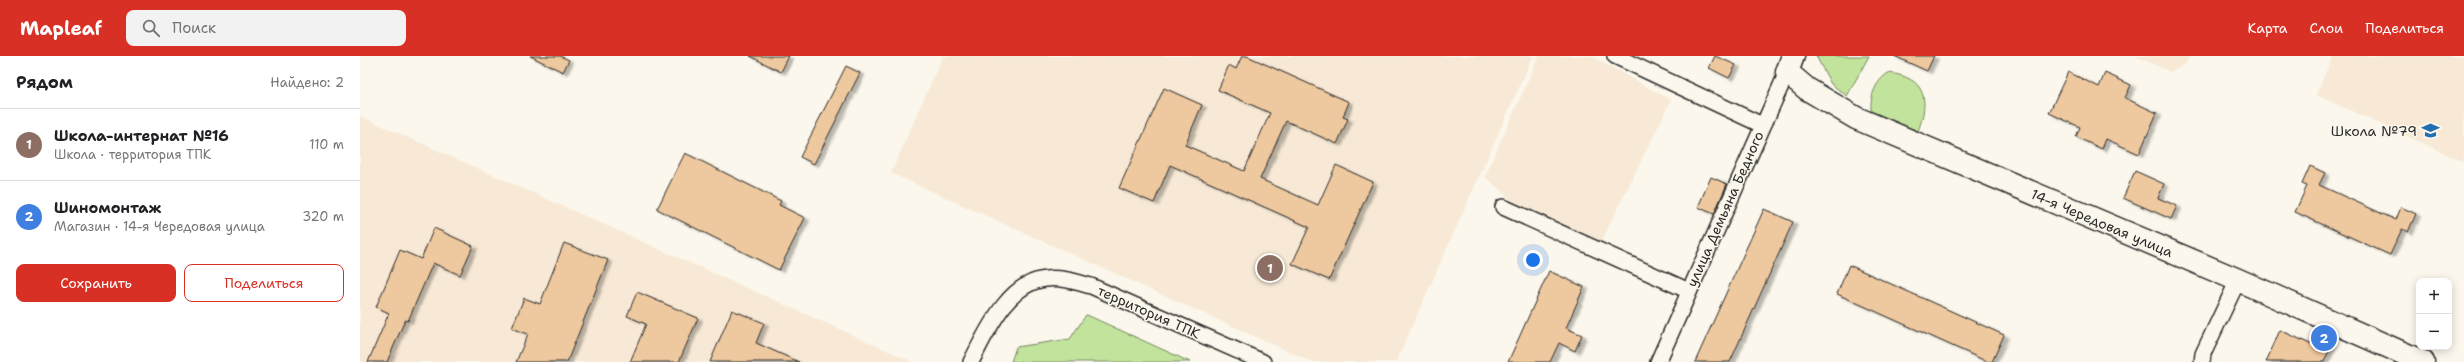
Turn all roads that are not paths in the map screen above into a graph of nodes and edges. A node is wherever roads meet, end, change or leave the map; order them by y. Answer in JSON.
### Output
{"nodes":[{"id":1,"x":1615,"y":56,"type":"edge"},
{"id":2,"x":1790,"y":64,"type":"edge"},
{"id":3,"x":1762,"y":125,"type":"junction"},
{"id":4,"x":1502,"y":208,"type":"dead end"},
{"id":5,"x":2238,"y":280,"type":"junction"},
{"id":6,"x":1689,"y":291,"type":"junction"},
{"id":7,"x":971,"y":362,"type":"edge"},
{"id":8,"x":1263,"y":362,"type":"edge"},
{"id":9,"x":1658,"y":362,"type":"edge"},
{"id":10,"x":2202,"y":362,"type":"edge"},
{"id":11,"x":2423,"y":362,"type":"edge"}],
"edges":[{"from":1,"to":3,"type":"street"},
{"from":2,"to":3,"type":"street","name":"улица Демьяна Бедного"},
{"from":2,"to":5,"type":"main road","name":"14-я Чередовая улица"},
{"from":3,"to":6,"type":"street","name":"улица Демьяна Бедного"},
{"from":4,"to":6,"type":"street"},
{"from":5,"to":10,"type":"street"},
{"from":5,"to":11,"type":"main road","name":"14-я Чередовая улица"},
{"from":6,"to":9,"type":"street","name":"улица Демьяна Бедного"},
{"from":7,"to":8,"type":"street","name":"территория ТПК"}]}
